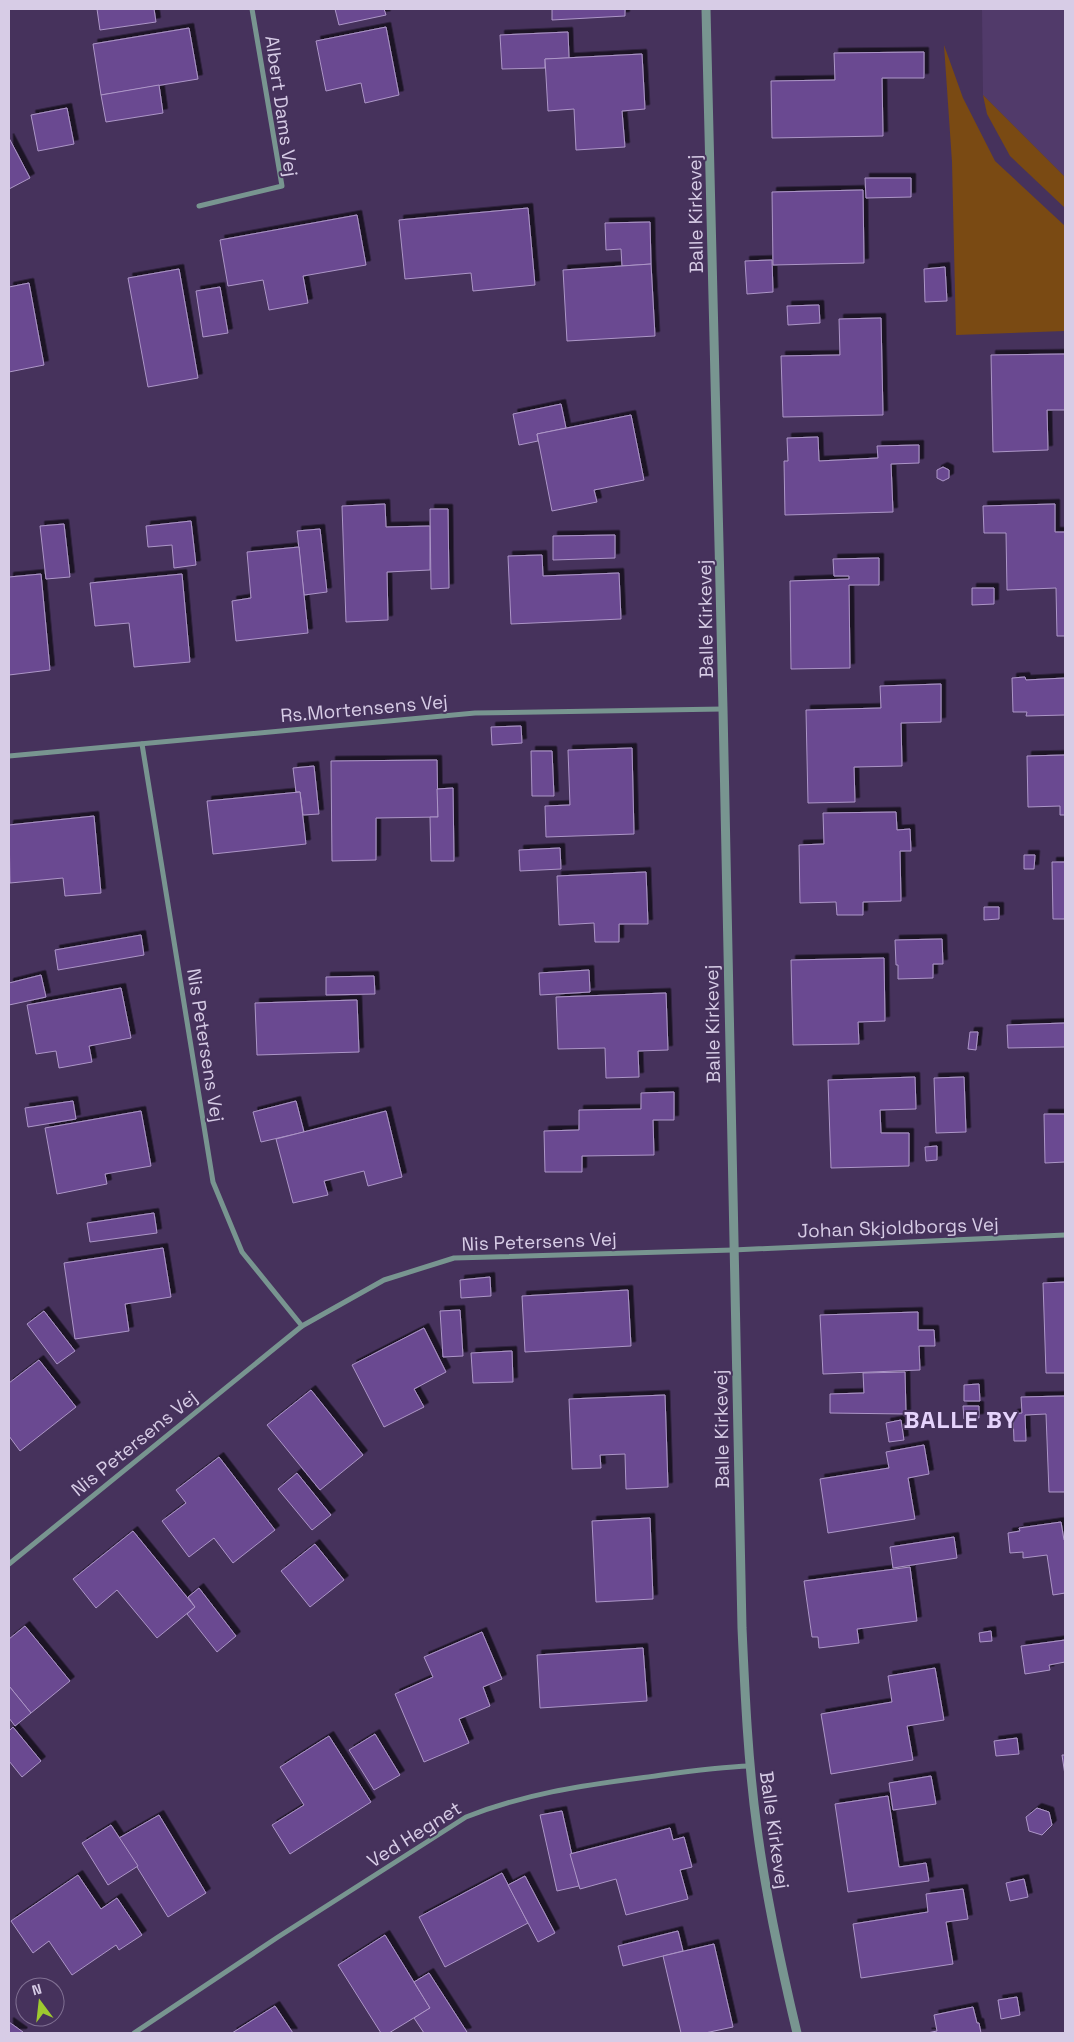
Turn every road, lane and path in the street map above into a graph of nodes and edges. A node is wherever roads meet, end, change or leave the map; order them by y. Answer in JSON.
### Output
{"nodes":[{"id":1,"x":252,"y":9,"type":"edge"},
{"id":2,"x":706,"y":9,"type":"edge"},
{"id":3,"x":199,"y":206,"type":"dead end"},
{"id":4,"x":723,"y":709,"type":"junction"},
{"id":5,"x":142,"y":744,"type":"junction"},
{"id":6,"x":9,"y":756,"type":"edge"},
{"id":7,"x":1065,"y":1235,"type":"edge"},
{"id":8,"x":733,"y":1250,"type":"junction"},
{"id":9,"x":302,"y":1326,"type":"junction"},
{"id":10,"x":9,"y":1564,"type":"edge"},
{"id":11,"x":750,"y":1766,"type":"junction"},
{"id":12,"x":134,"y":2033,"type":"edge"},
{"id":13,"x":797,"y":2033,"type":"edge"}],
"edges":[{"from":1,"to":3,"type":"street","name":"Albert Dams Vej"},
{"from":2,"to":4,"type":"street","name":"Balle Kirkevej"},
{"from":4,"to":5,"type":"street","name":"Rs.Mortensens Vej"},
{"from":4,"to":8,"type":"street","name":"Balle Kirkevej"},
{"from":5,"to":6,"type":"street","name":"Rs.Mortensens Vej"},
{"from":5,"to":9,"type":"street","name":"Nis Petersens Vej"},
{"from":7,"to":8,"type":"street","name":"Johan Skjoldborgs Vej"},
{"from":8,"to":9,"type":"street","name":"Nis Petersens Vej"},
{"from":8,"to":11,"type":"street","name":"Balle Kirkevej"},
{"from":9,"to":10,"type":"street","name":"Nis Petersens Vej"},
{"from":11,"to":12,"type":"street","name":"Ved Hegnet"},
{"from":11,"to":13,"type":"street","name":"Balle Kirkevej"}]}
